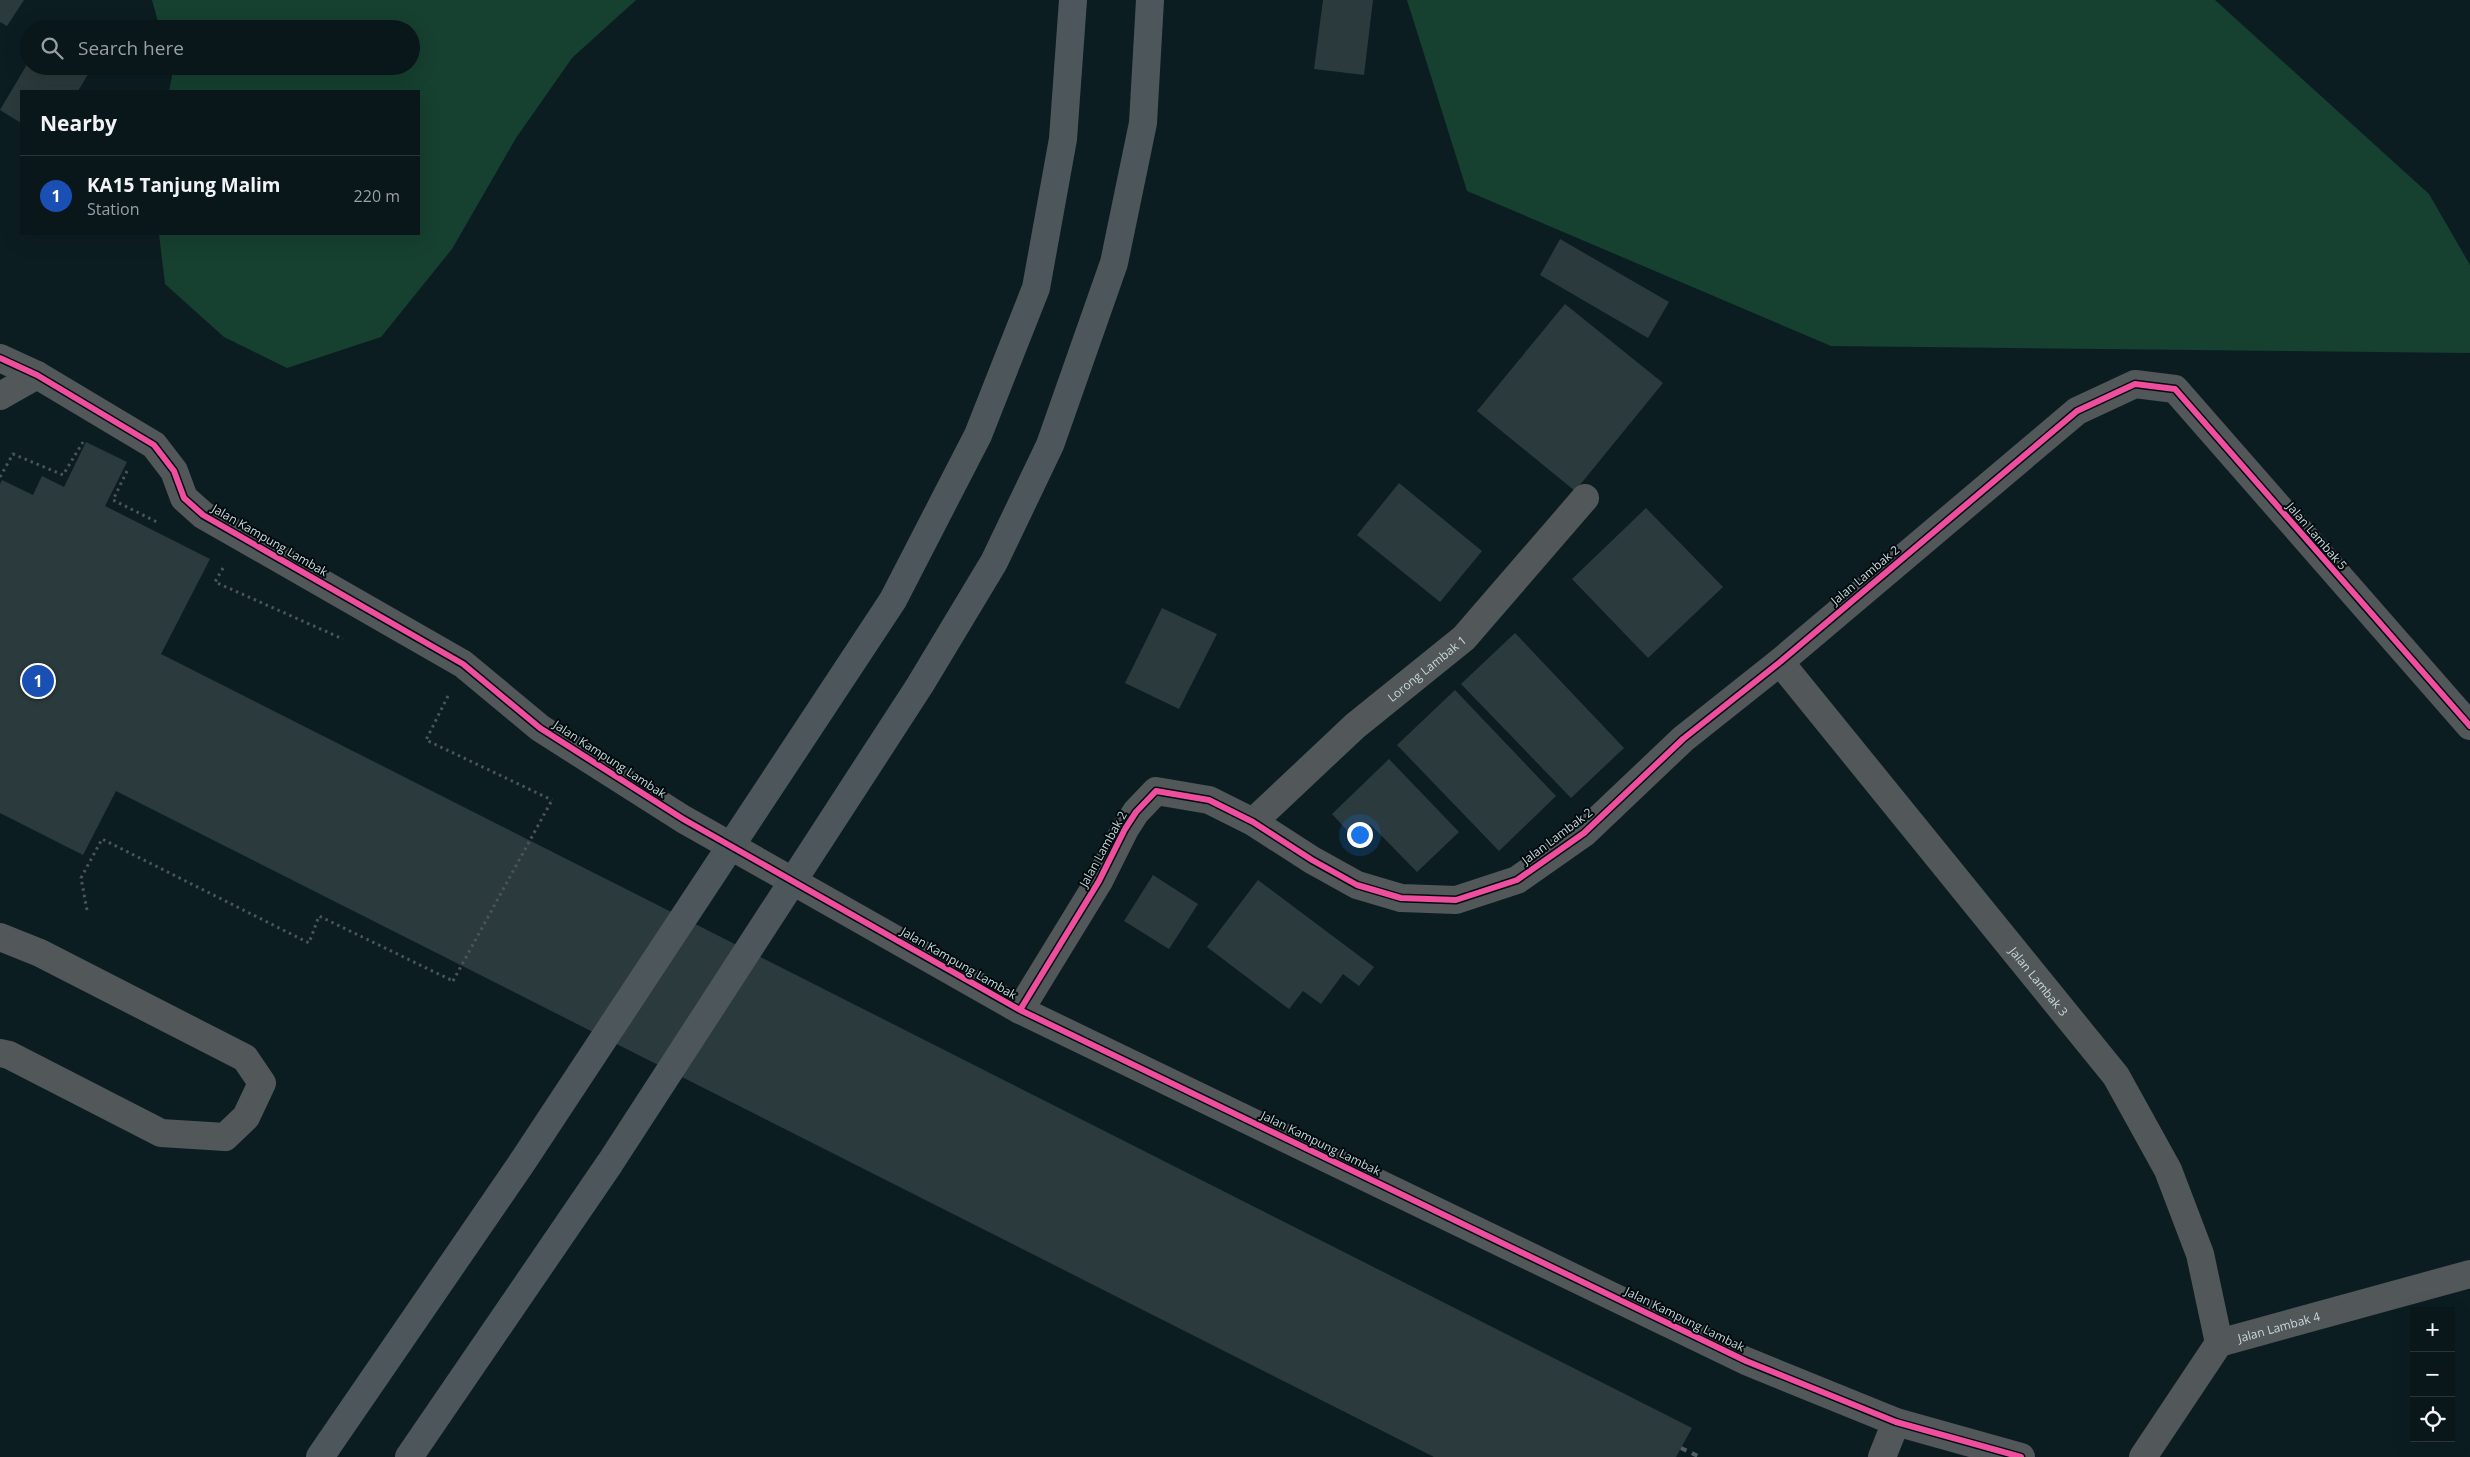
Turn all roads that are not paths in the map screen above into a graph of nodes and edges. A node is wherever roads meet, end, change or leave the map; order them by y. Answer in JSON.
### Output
{"nodes":[{"id":1,"x":1073,"y":0,"type":"edge"},
{"id":2,"x":1150,"y":0,"type":"edge"},
{"id":3,"x":0,"y":358,"type":"edge"},
{"id":4,"x":37,"y":375,"type":"junction"},
{"id":5,"x":2135,"y":384,"type":"joint"},
{"id":6,"x":0,"y":396,"type":"edge"},
{"id":7,"x":1585,"y":498,"type":"dead end"},
{"id":8,"x":1780,"y":662,"type":"junction"},
{"id":9,"x":2467,"y":721,"type":"edge"},
{"id":10,"x":1253,"y":822,"type":"junction"},
{"id":11,"x":0,"y":937,"type":"edge"},
{"id":12,"x":1020,"y":1010,"type":"junction"},
{"id":13,"x":0,"y":1053,"type":"edge"},
{"id":14,"x":2470,"y":1274,"type":"edge"},
{"id":15,"x":2219,"y":1343,"type":"junction"},
{"id":16,"x":1896,"y":1422,"type":"junction"},
{"id":17,"x":320,"y":1457,"type":"edge"},
{"id":18,"x":409,"y":1457,"type":"edge"},
{"id":19,"x":1882,"y":1457,"type":"edge"},
{"id":20,"x":2021,"y":1457,"type":"edge"},
{"id":21,"x":2143,"y":1457,"type":"edge"}],
"edges":[{"from":1,"to":17,"type":"main road","bridge":true},
{"from":2,"to":18,"type":"main road","bridge":true},
{"from":3,"to":4,"type":"street","name":"Jalan Kampung Lambak"},
{"from":4,"to":6,"type":"street"},
{"from":4,"to":12,"type":"street","name":"Jalan Kampung Lambak"},
{"from":5,"to":8,"type":"street","name":"Jalan Lambak 2"},
{"from":5,"to":9,"type":"street","name":"Jalan Lambak 5"},
{"from":7,"to":10,"type":"street","name":"Lorong Lambak 1"},
{"from":8,"to":10,"type":"street","name":"Jalan Lambak 2"},
{"from":8,"to":15,"type":"street","name":"Jalan Lambak 3"},
{"from":10,"to":12,"type":"street","name":"Jalan Lambak 2"},
{"from":11,"to":13,"type":"street"},
{"from":12,"to":16,"type":"street","name":"Jalan Kampung Lambak"},
{"from":14,"to":15,"type":"street","name":"Jalan Lambak 4"},
{"from":15,"to":21,"type":"street"},
{"from":16,"to":19,"type":"street"},
{"from":16,"to":20,"type":"street","name":"Jalan Kampung Lambak"}]}
